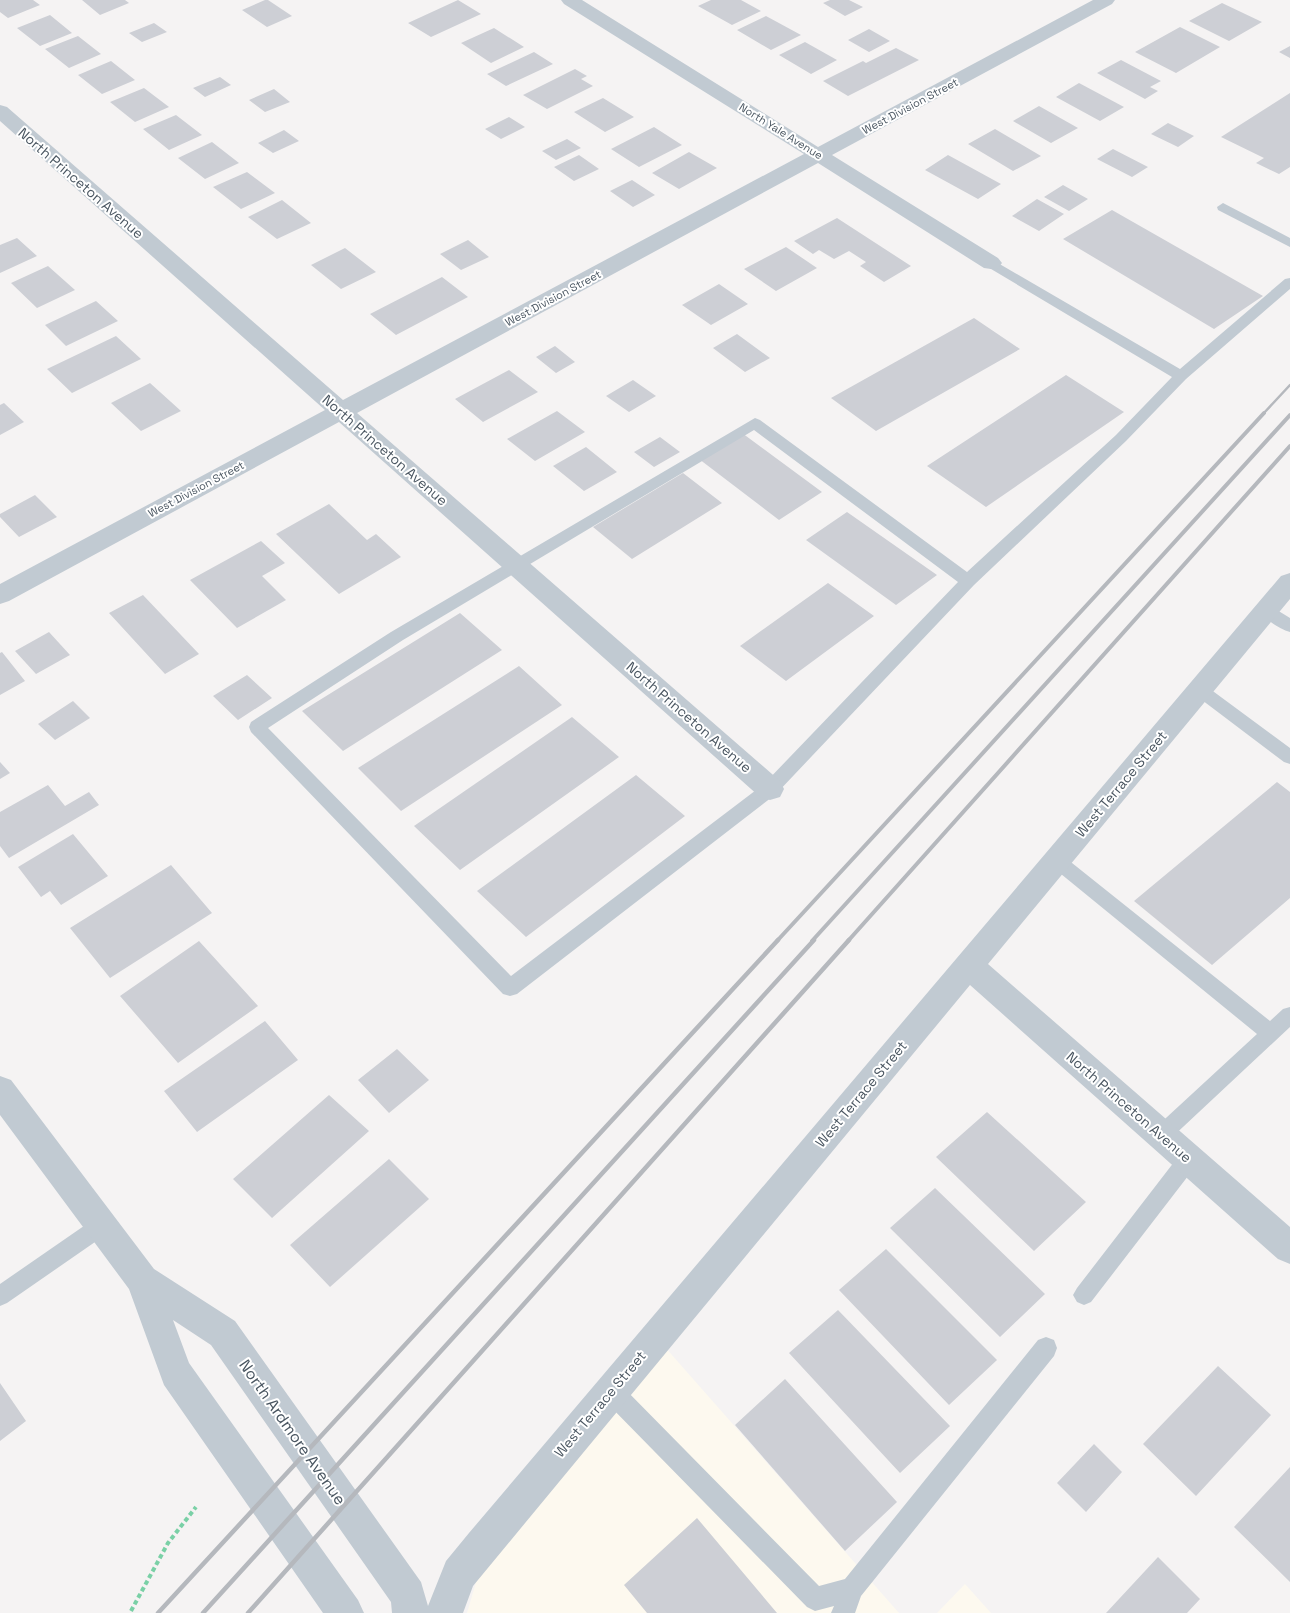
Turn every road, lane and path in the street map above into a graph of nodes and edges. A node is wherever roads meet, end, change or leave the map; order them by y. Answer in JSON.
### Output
{"nodes":[{"id":1,"x":570,"y":0,"type":"edge"},
{"id":2,"x":1106,"y":0,"type":"edge"},
{"id":3,"x":0,"y":112,"type":"edge"},
{"id":4,"x":818,"y":155,"type":"junction"},
{"id":5,"x":1223,"y":207,"type":"dead end"},
{"id":6,"x":1290,"y":243,"type":"edge"},
{"id":7,"x":991,"y":262,"type":"joint"},
{"id":8,"x":1290,"y":282,"type":"edge"},
{"id":9,"x":1181,"y":376,"type":"junction"},
{"id":10,"x":341,"y":412,"type":"junction"},
{"id":11,"x":516,"y":565,"type":"junction"},
{"id":12,"x":968,"y":581,"type":"junction"},
{"id":13,"x":1290,"y":582,"type":"edge"},
{"id":14,"x":0,"y":595,"type":"edge"},
{"id":15,"x":1278,"y":618,"type":"edge"},
{"id":16,"x":1200,"y":690,"type":"junction"},
{"id":17,"x":1290,"y":757,"type":"edge"},
{"id":18,"x":770,"y":788,"type":"junction"},
{"id":19,"x":1056,"y":860,"type":"junction"},
{"id":20,"x":968,"y":966,"type":"junction"},
{"id":21,"x":1290,"y":1015,"type":"edge"},
{"id":22,"x":1270,"y":1033,"type":"junction"},
{"id":23,"x":0,"y":1090,"type":"edge"},
{"id":24,"x":1160,"y":1135,"type":"junction"},
{"id":25,"x":1188,"y":1160,"type":"junction"},
{"id":26,"x":101,"y":1226,"type":"junction"},
{"id":27,"x":1290,"y":1248,"type":"edge"},
{"id":28,"x":142,"y":1280,"type":"junction"},
{"id":29,"x":1084,"y":1295,"type":"dead end"},
{"id":30,"x":0,"y":1296,"type":"edge"},
{"id":31,"x":1046,"y":1348,"type":"dead end"},
{"id":32,"x":611,"y":1391,"type":"junction"},
{"id":33,"x":196,"y":1508,"type":"dead end"},
{"id":34,"x":852,"y":1589,"type":"junction"},
{"id":35,"x":131,"y":1611,"type":"dead end"},
{"id":36,"x":344,"y":1613,"type":"edge"},
{"id":37,"x":411,"y":1613,"type":"edge"},
{"id":38,"x":444,"y":1613,"type":"edge"},
{"id":39,"x":843,"y":1613,"type":"edge"}],
"edges":[{"from":1,"to":4,"type":"street","name":"North Yale Avenue"},
{"from":2,"to":4,"type":"street","name":"West Division Street"},
{"from":3,"to":10,"type":"street","name":"North Princeton Avenue"},
{"from":4,"to":7,"type":"street","name":"North Yale Avenue"},
{"from":4,"to":10,"type":"street","name":"West Division Street"},
{"from":5,"to":6,"type":"lane"},
{"from":7,"to":9,"type":"lane"},
{"from":8,"to":9,"type":"lane"},
{"from":9,"to":12,"type":"lane"},
{"from":10,"to":11,"type":"street","name":"North Princeton Avenue"},
{"from":10,"to":14,"type":"street","name":"West Division Street"},
{"from":11,"to":12,"type":"lane"},
{"from":11,"to":18,"type":"street","name":"North Princeton Avenue"},
{"from":11,"to":18,"type":"lane"},
{"from":12,"to":18,"type":"lane"},
{"from":13,"to":15,"type":"street","name":"West Terrace Street"},
{"from":15,"to":16,"type":"street","name":"West Terrace Street"},
{"from":16,"to":17,"type":"lane"},
{"from":16,"to":19,"type":"street","name":"West Terrace Street"},
{"from":19,"to":20,"type":"street","name":"West Terrace Street"},
{"from":19,"to":22,"type":"lane"},
{"from":20,"to":24,"type":"street","name":"North Princeton Avenue"},
{"from":20,"to":32,"type":"street","name":"West Terrace Street"},
{"from":21,"to":22,"type":"lane"},
{"from":22,"to":24,"type":"lane"},
{"from":23,"to":26,"type":"street","name":"North Ardmore Avenue"},
{"from":24,"to":25,"type":"street","name":"North Princeton Avenue"},
{"from":25,"to":27,"type":"street","name":"North Princeton Avenue"},
{"from":25,"to":29,"type":"lane"},
{"from":26,"to":28,"type":"street","name":"North Ardmore Avenue"},
{"from":26,"to":30,"type":"lane"},
{"from":28,"to":36,"type":"street","name":"North Ardmore Avenue"},
{"from":28,"to":37,"type":"street","name":"North Ardmore Avenue"},
{"from":31,"to":34,"type":"lane"},
{"from":32,"to":34,"type":"lane"},
{"from":32,"to":38,"type":"street","name":"West Terrace Street"},
{"from":33,"to":35,"type":"path"},
{"from":34,"to":39,"type":"lane"}]}
